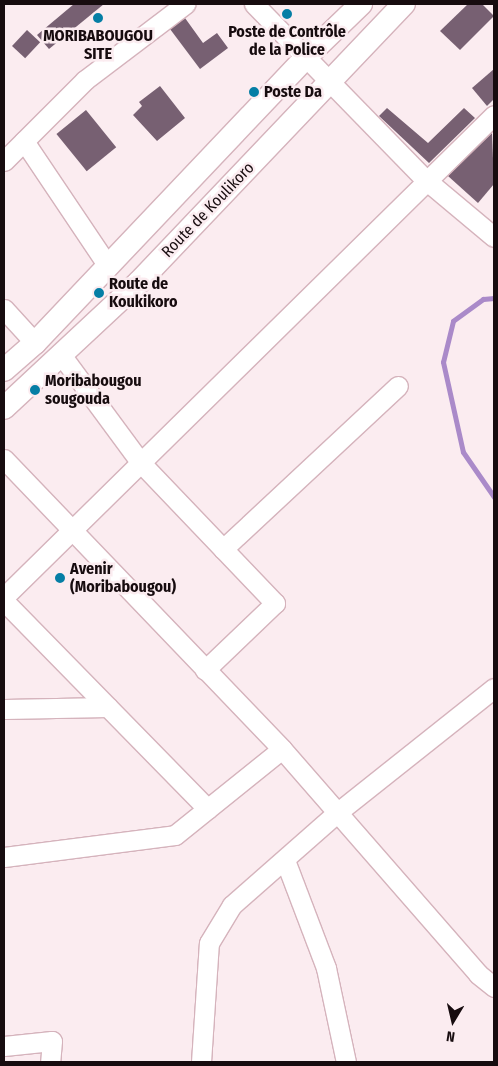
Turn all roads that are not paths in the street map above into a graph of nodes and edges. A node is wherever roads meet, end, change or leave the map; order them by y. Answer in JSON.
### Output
{"nodes":[{"id":1,"x":185,"y":4,"type":"edge"},
{"id":2,"x":254,"y":4,"type":"edge"},
{"id":3,"x":361,"y":4,"type":"edge"},
{"id":4,"x":404,"y":4,"type":"edge"},
{"id":5,"x":305,"y":58,"type":"junction"},
{"id":6,"x":330,"y":83,"type":"junction"},
{"id":7,"x":494,"y":115,"type":"edge"},
{"id":8,"x":24,"y":141,"type":"junction"},
{"id":9,"x":4,"y":161,"type":"edge"},
{"id":10,"x":427,"y":182,"type":"junction"},
{"id":11,"x":494,"y":237,"type":"edge"},
{"id":12,"x":108,"y":266,"type":"junction"},
{"id":13,"x":4,"y":309,"type":"edge"},
{"id":14,"x":35,"y":343,"type":"junction"},
{"id":15,"x":62,"y":356,"type":"junction"},
{"id":16,"x":4,"y":370,"type":"edge"},
{"id":17,"x":398,"y":386,"type":"dead end"},
{"id":18,"x":4,"y":408,"type":"edge"},
{"id":19,"x":4,"y":459,"type":"edge"},
{"id":20,"x":141,"y":463,"type":"junction"},
{"id":21,"x":71,"y":531,"type":"junction"},
{"id":22,"x":223,"y":549,"type":"junction"},
{"id":23,"x":4,"y":597,"type":"edge"},
{"id":24,"x":4,"y":601,"type":"edge"},
{"id":25,"x":205,"y":670,"type":"junction"},
{"id":26,"x":494,"y":688,"type":"edge"},
{"id":27,"x":108,"y":707,"type":"junction"},
{"id":28,"x":4,"y":709,"type":"edge"},
{"id":29,"x":282,"y":750,"type":"junction"},
{"id":30,"x":208,"y":810,"type":"junction"},
{"id":31,"x":338,"y":812,"type":"junction"},
{"id":32,"x":4,"y":857,"type":"edge"},
{"id":33,"x":285,"y":860,"type":"junction"},
{"id":34,"x":494,"y":987,"type":"edge"},
{"id":35,"x":4,"y":1046,"type":"edge"},
{"id":36,"x":50,"y":1062,"type":"edge"},
{"id":37,"x":201,"y":1062,"type":"edge"},
{"id":38,"x":346,"y":1062,"type":"edge"}],
"edges":[{"from":1,"to":8,"type":"street"},
{"from":2,"to":5,"type":"street"},
{"from":3,"to":5,"type":"main road","name":"Route de Koulikoro"},
{"from":4,"to":6,"type":"main road","name":"Route de Koulikoro"},
{"from":5,"to":6,"type":"street"},
{"from":5,"to":12,"type":"main road","name":"Route de Koulikoro"},
{"from":6,"to":10,"type":"street"},
{"from":6,"to":15,"type":"main road","name":"Route de Koulikoro"},
{"from":7,"to":10,"type":"street"},
{"from":8,"to":9,"type":"street"},
{"from":8,"to":12,"type":"street"},
{"from":10,"to":11,"type":"street"},
{"from":10,"to":20,"type":"street"},
{"from":12,"to":14,"type":"main road","name":"Route de Koulikoro"},
{"from":13,"to":14,"type":"street"},
{"from":14,"to":16,"type":"main road","name":"Route de Koulikoro"},
{"from":15,"to":18,"type":"main road","name":"Route de Koulikoro"},
{"from":15,"to":20,"type":"street"},
{"from":17,"to":22,"type":"street"},
{"from":19,"to":21,"type":"street"},
{"from":20,"to":21,"type":"street"},
{"from":20,"to":22,"type":"street"},
{"from":21,"to":23,"type":"street"},
{"from":21,"to":25,"type":"street"},
{"from":22,"to":25,"type":"street"},
{"from":24,"to":27,"type":"street"},
{"from":25,"to":29,"type":"street"},
{"from":26,"to":31,"type":"street"},
{"from":27,"to":28,"type":"street"},
{"from":27,"to":30,"type":"street"},
{"from":29,"to":30,"type":"street"},
{"from":29,"to":31,"type":"street"},
{"from":30,"to":32,"type":"street"},
{"from":31,"to":33,"type":"street"},
{"from":31,"to":34,"type":"street"},
{"from":33,"to":37,"type":"street"},
{"from":33,"to":38,"type":"street"},
{"from":35,"to":36,"type":"street"}]}
